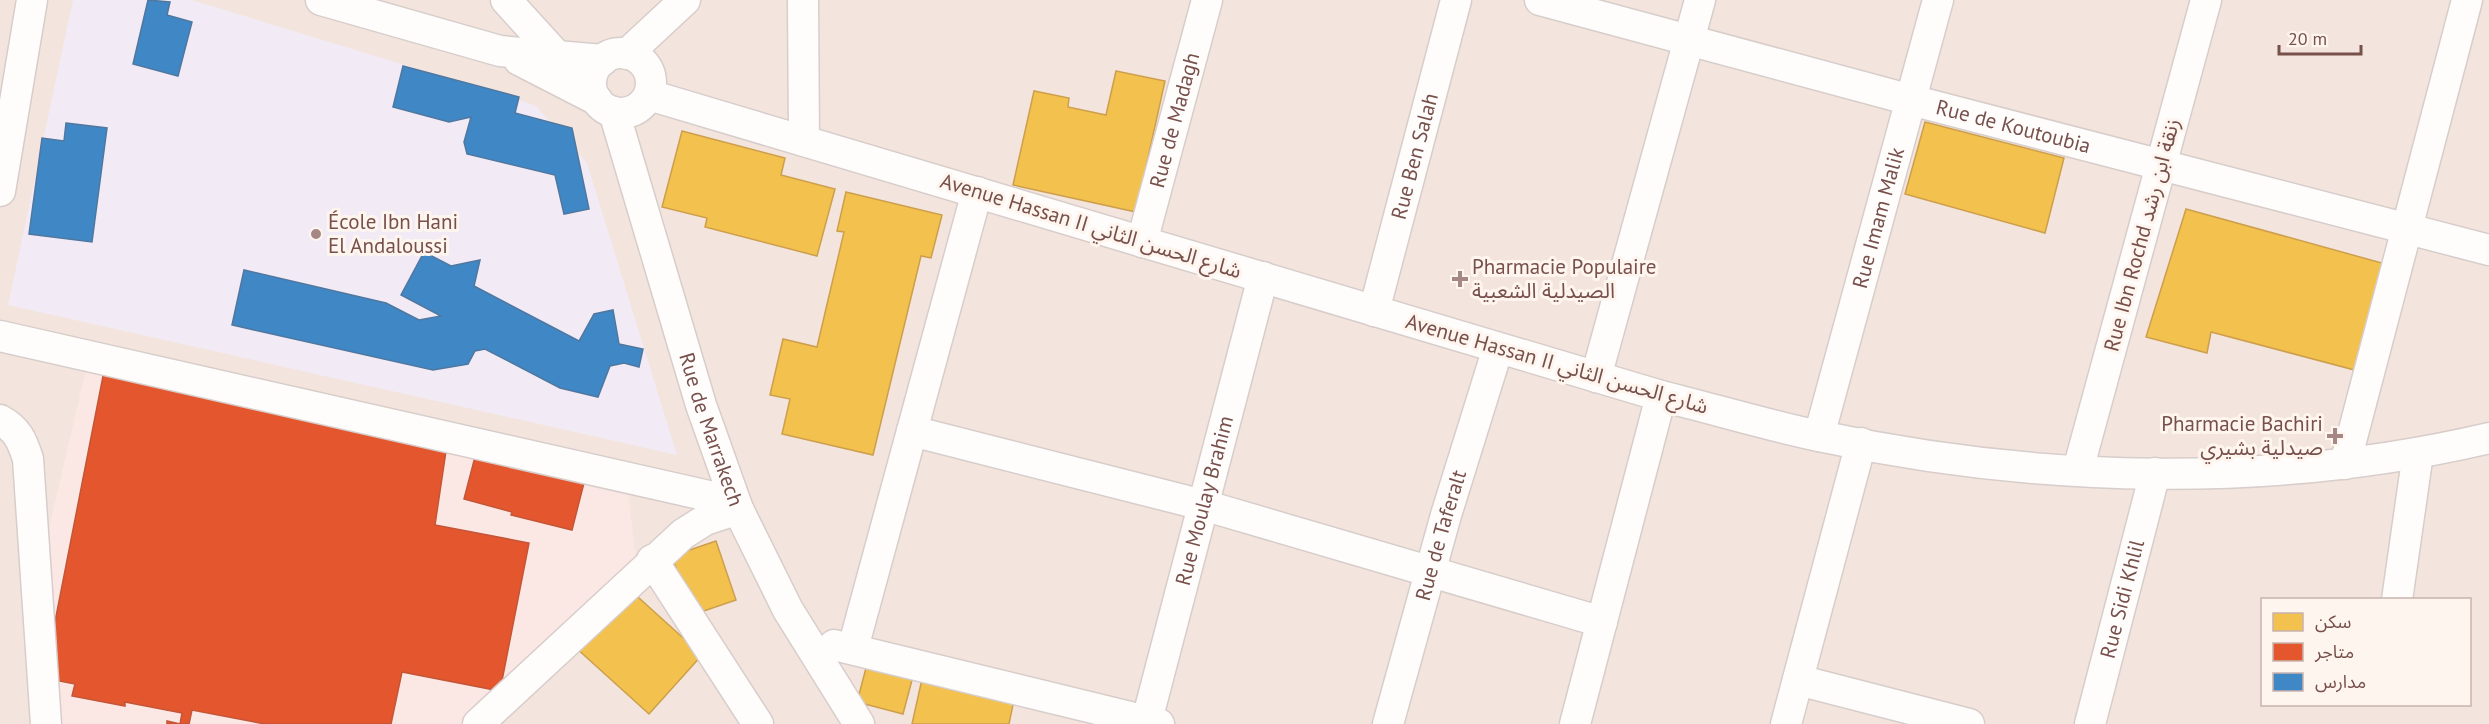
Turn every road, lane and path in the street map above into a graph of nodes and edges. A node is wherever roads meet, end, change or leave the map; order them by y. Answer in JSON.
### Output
{"nodes":[{"id":1,"x":32,"y":0,"type":"edge"},
{"id":2,"x":321,"y":0,"type":"edge"},
{"id":3,"x":506,"y":0,"type":"edge"},
{"id":4,"x":685,"y":0,"type":"edge"},
{"id":5,"x":803,"y":0,"type":"edge"},
{"id":6,"x":1207,"y":0,"type":"edge"},
{"id":7,"x":1456,"y":0,"type":"edge"},
{"id":8,"x":1540,"y":0,"type":"edge"},
{"id":9,"x":1700,"y":0,"type":"edge"},
{"id":10,"x":1938,"y":0,"type":"edge"},
{"id":11,"x":2206,"y":0,"type":"edge"},
{"id":12,"x":2467,"y":0,"type":"edge"},
{"id":13,"x":1689,"y":39,"type":"junction"},
{"id":14,"x":500,"y":51,"type":"junction"},
{"id":15,"x":558,"y":57,"type":"junction"},
{"id":16,"x":615,"y":57,"type":"junction"},
{"id":17,"x":649,"y":95,"type":"junction"},
{"id":18,"x":1911,"y":100,"type":"junction"},
{"id":19,"x":605,"y":106,"type":"junction"},
{"id":20,"x":5,"y":128,"type":"edge"},
{"id":21,"x":804,"y":141,"type":"junction"},
{"id":22,"x":2161,"y":166,"type":"junction"},
{"id":23,"x":0,"y":191,"type":"edge"},
{"id":24,"x":977,"y":192,"type":"junction"},
{"id":25,"x":2406,"y":229,"type":"junction"},
{"id":26,"x":1142,"y":242,"type":"junction"},
{"id":27,"x":2489,"y":250,"type":"edge"},
{"id":28,"x":1263,"y":277,"type":"junction"},
{"id":29,"x":1374,"y":310,"type":"junction"},
{"id":30,"x":0,"y":336,"type":"edge"},
{"id":31,"x":1498,"y":348,"type":"junction"},
{"id":32,"x":1596,"y":377,"type":"junction"},
{"id":33,"x":1661,"y":396,"type":"junction"},
{"id":34,"x":0,"y":420,"type":"edge"},
{"id":35,"x":912,"y":431,"type":"junction"},
{"id":36,"x":1819,"y":436,"type":"junction"},
{"id":37,"x":2489,"y":438,"type":"edge"},
{"id":38,"x":1861,"y":444,"type":"junction"},
{"id":39,"x":2418,"y":453,"type":"junction"},
{"id":40,"x":2345,"y":464,"type":"junction"},
{"id":41,"x":2078,"y":470,"type":"junction"},
{"id":42,"x":2155,"y":473,"type":"junction"},
{"id":43,"x":1203,"y":505,"type":"junction"},
{"id":44,"x":737,"y":506,"type":"junction"},
{"id":45,"x":652,"y":560,"type":"junction"},
{"id":46,"x":1430,"y":574,"type":"junction"},
{"id":47,"x":2397,"y":598,"type":"edge"},
{"id":48,"x":1602,"y":622,"type":"junction"},
{"id":49,"x":805,"y":640,"type":"junction"},
{"id":50,"x":853,"y":648,"type":"junction"},
{"id":51,"x":1798,"y":680,"type":"junction"},
{"id":52,"x":486,"y":722,"type":"edge"},
{"id":53,"x":1151,"y":723,"type":"edge"},
{"id":54,"x":46,"y":724,"type":"edge"},
{"id":55,"x":758,"y":724,"type":"edge"},
{"id":56,"x":859,"y":724,"type":"edge"},
{"id":57,"x":1388,"y":724,"type":"edge"},
{"id":58,"x":1575,"y":724,"type":"edge"},
{"id":59,"x":1786,"y":724,"type":"edge"},
{"id":60,"x":1969,"y":724,"type":"edge"},
{"id":61,"x":2090,"y":724,"type":"edge"}],
"edges":[{"from":1,"to":20,"type":"street"},
{"from":2,"to":14,"type":"street"},
{"from":3,"to":15,"type":"street"},
{"from":4,"to":16,"type":"street"},
{"from":5,"to":21,"type":"street"},
{"from":6,"to":26,"type":"street","name":"Rue de Madagh"},
{"from":7,"to":29,"type":"street","name":"Rue Ben Salah"},
{"from":8,"to":13,"type":"street","name":"Rue de Koutoubia"},
{"from":9,"to":13,"type":"street"},
{"from":10,"to":18,"type":"street","name":"Rue Imam Malik"},
{"from":11,"to":22,"type":"street","name":"Rue Ibn Rochd زنقة ابن رشد"},
{"from":12,"to":25,"type":"street"},
{"from":13,"to":18,"type":"street","name":"Rue de Koutoubia"},
{"from":13,"to":32,"type":"street"},
{"from":14,"to":15,"type":"street"},
{"from":14,"to":19,"type":"street"},
{"from":15,"to":16,"type":"street"},
{"from":16,"to":17,"type":"street"},
{"from":16,"to":19,"type":"street"},
{"from":17,"to":19,"type":"street"},
{"from":17,"to":21,"type":"street","name":"Avenue Hassan II شارع الحسن الثاني"},
{"from":18,"to":22,"type":"street","name":"Rue de Koutoubia"},
{"from":18,"to":36,"type":"street","name":"Rue Imam Malik"},
{"from":19,"to":44,"type":"street","name":"Rue de Marrakech"},
{"from":20,"to":23,"type":"street"},
{"from":21,"to":24,"type":"street","name":"Avenue Hassan II شارع الحسن الثاني"},
{"from":22,"to":25,"type":"street","name":"Rue de Koutoubia"},
{"from":22,"to":41,"type":"street","name":"Rue Ibn Rochd زنقة ابن رشد"},
{"from":24,"to":26,"type":"street","name":"Avenue Hassan II شارع الحسن الثاني"},
{"from":24,"to":35,"type":"street"},
{"from":25,"to":27,"type":"street","name":"Rue de Koutoubia"},
{"from":25,"to":40,"type":"street"},
{"from":26,"to":28,"type":"street","name":"Avenue Hassan II شارع الحسن الثاني"},
{"from":28,"to":29,"type":"street","name":"Avenue Hassan II شارع الحسن الثاني"},
{"from":28,"to":43,"type":"street","name":"Rue Moulay Brahim"},
{"from":29,"to":31,"type":"street","name":"Avenue Hassan II شارع الحسن الثاني"},
{"from":30,"to":44,"type":"street"},
{"from":31,"to":32,"type":"street","name":"Avenue Hassan II شارع الحسن الثاني"},
{"from":31,"to":46,"type":"street","name":"Rue de Taferalt"},
{"from":32,"to":33,"type":"street","name":"Avenue Hassan II شارع الحسن الثاني"},
{"from":33,"to":36,"type":"street","name":"Avenue Hassan II شارع الحسن الثاني"},
{"from":33,"to":48,"type":"street"},
{"from":34,"to":54,"type":"street"},
{"from":35,"to":43,"type":"street"},
{"from":35,"to":50,"type":"street"},
{"from":36,"to":38,"type":"street","name":"Avenue Hassan II شارع الحسن الثاني"},
{"from":37,"to":39,"type":"street","name":"Avenue Hassan II شارع الحسن الثاني"},
{"from":38,"to":41,"type":"street","name":"Avenue Hassan II شارع الحسن الثاني"},
{"from":38,"to":51,"type":"street"},
{"from":39,"to":40,"type":"street","name":"Avenue Hassan II شارع الحسن الثاني"},
{"from":39,"to":47,"type":"street"},
{"from":40,"to":42,"type":"street","name":"Avenue Hassan II شارع الحسن الثاني"},
{"from":41,"to":42,"type":"street","name":"Avenue Hassan II شارع الحسن الثاني"},
{"from":42,"to":61,"type":"street","name":"Rue Sidi Khlil"},
{"from":43,"to":46,"type":"street"},
{"from":43,"to":53,"type":"street","name":"Rue Moulay Brahim"},
{"from":44,"to":45,"type":"street"},
{"from":44,"to":49,"type":"street","name":"Rue de Marrakech"},
{"from":45,"to":52,"type":"street"},
{"from":45,"to":55,"type":"street"},
{"from":46,"to":48,"type":"street"},
{"from":46,"to":57,"type":"street","name":"Rue de Taferalt"},
{"from":48,"to":58,"type":"street"},
{"from":49,"to":50,"type":"street"},
{"from":49,"to":56,"type":"street","name":"Rue de Marrakech"},
{"from":50,"to":53,"type":"street"},
{"from":51,"to":59,"type":"street"},
{"from":51,"to":60,"type":"street"}]}
